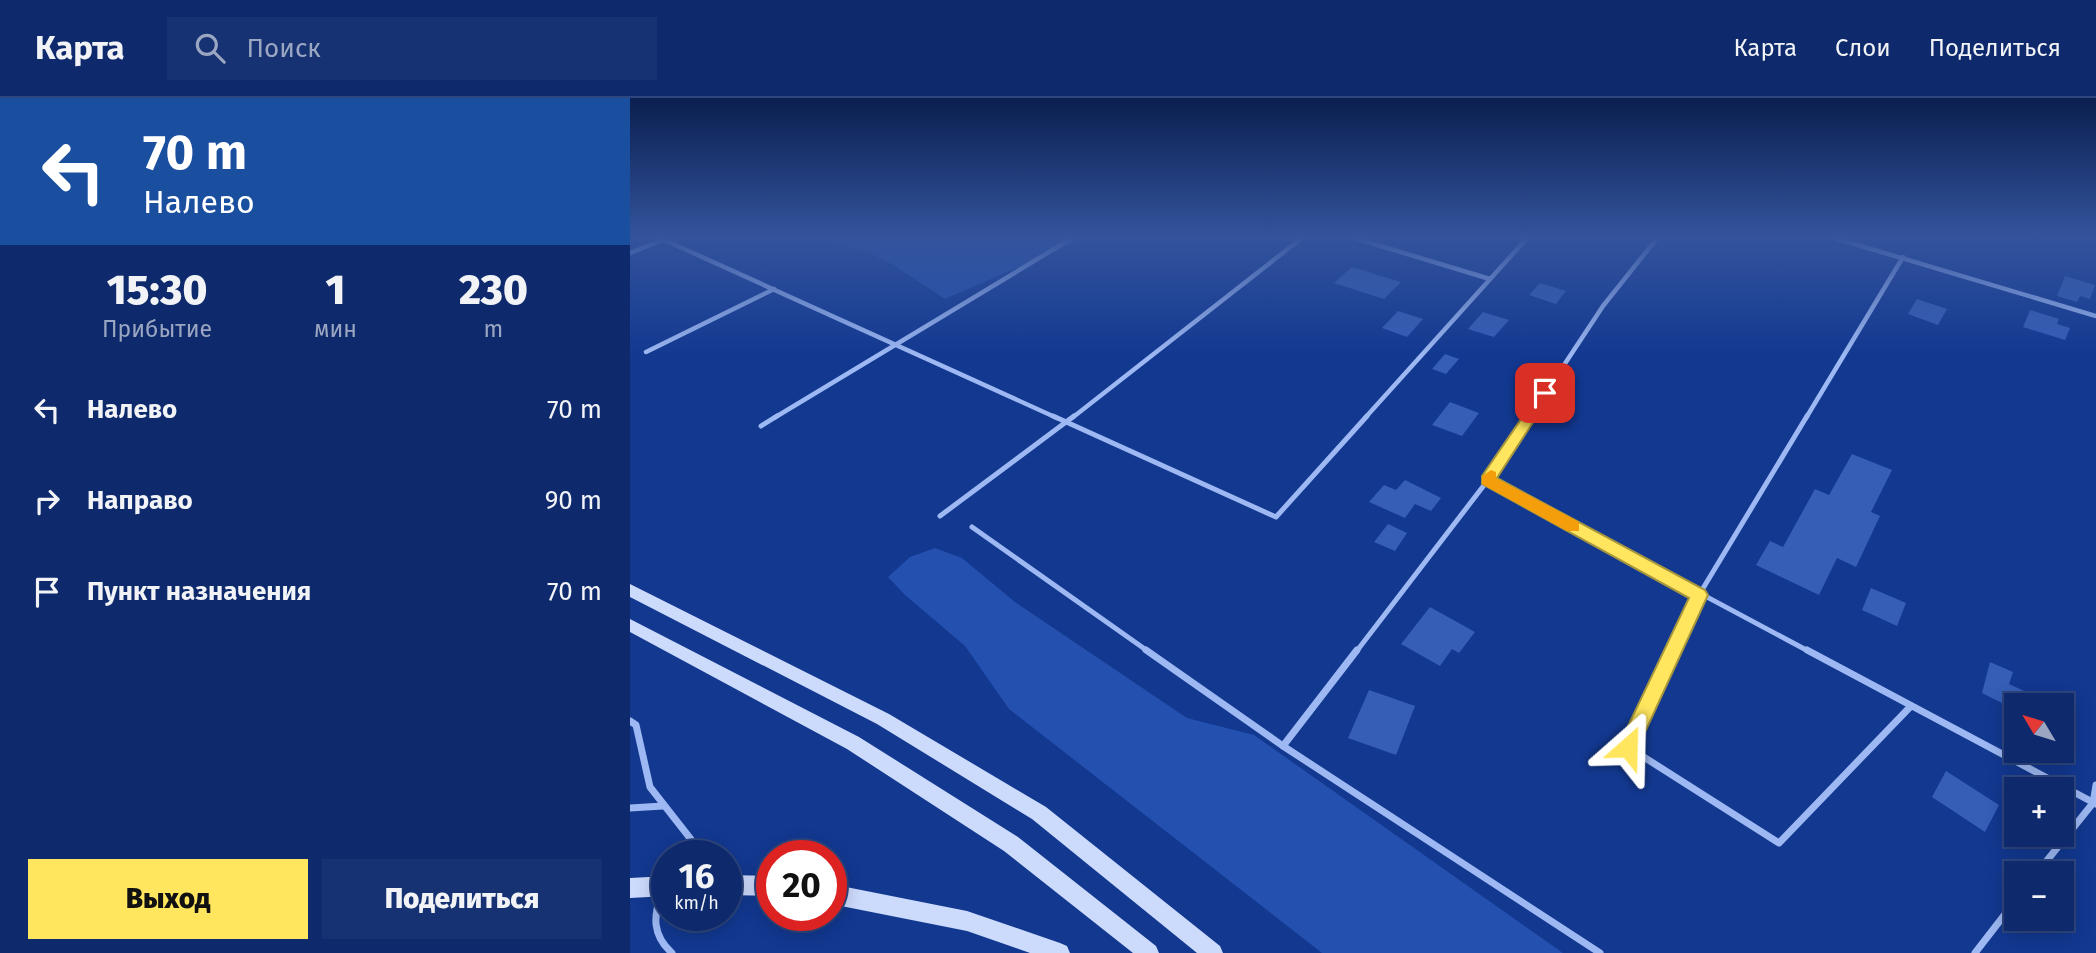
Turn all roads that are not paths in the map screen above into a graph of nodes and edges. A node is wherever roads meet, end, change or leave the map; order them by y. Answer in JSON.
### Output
{"nodes":[{"id":1,"x":748,"y":277,"type":"edge"},
{"id":2,"x":1007,"y":277,"type":"edge"},
{"id":3,"x":1251,"y":277,"type":"edge"},
{"id":4,"x":1483,"y":277,"type":"edge"},
{"id":5,"x":1626,"y":277,"type":"edge"},
{"id":6,"x":1891,"y":277,"type":"edge"},
{"id":7,"x":1968,"y":277,"type":"edge"},
{"id":8,"x":1490,"y":279,"type":"joint"},
{"id":9,"x":774,"y":289,"type":"junction"},
{"id":10,"x":2096,"y":316,"type":"edge"},
{"id":11,"x":896,"y":344,"type":"junction"},
{"id":12,"x":646,"y":352,"type":"dead end"},
{"id":13,"x":1067,"y":422,"type":"junction"},
{"id":14,"x":761,"y":426,"type":"dead end"},
{"id":15,"x":1488,"y":480,"type":"junction"},
{"id":16,"x":940,"y":516,"type":"dead end"},
{"id":17,"x":972,"y":527,"type":"dead end"},
{"id":18,"x":630,"y":590,"type":"edge"},
{"id":19,"x":1699,"y":595,"type":"junction"},
{"id":20,"x":630,"y":625,"type":"edge"},
{"id":21,"x":1910,"y":706,"type":"junction"},
{"id":22,"x":630,"y":721,"type":"edge"},
{"id":23,"x":1283,"y":746,"type":"junction"},
{"id":24,"x":2096,"y":785,"type":"edge"},
{"id":25,"x":2094,"y":803,"type":"edge"},
{"id":26,"x":663,"y":806,"type":"junction"},
{"id":27,"x":630,"y":808,"type":"edge"},
{"id":28,"x":691,"y":840,"type":"edge"},
{"id":29,"x":2047,"y":861,"type":"edge"},
{"id":30,"x":651,"y":887,"type":"edge"},
{"id":31,"x":630,"y":888,"type":"edge"},
{"id":32,"x":847,"y":897,"type":"edge"},
{"id":33,"x":2004,"y":916,"type":"edge"},
{"id":34,"x":655,"y":931,"type":"edge"},
{"id":35,"x":672,"y":953,"type":"edge"},
{"id":36,"x":1060,"y":953,"type":"edge"},
{"id":37,"x":1149,"y":953,"type":"edge"},
{"id":38,"x":1213,"y":953,"type":"edge"},
{"id":39,"x":1600,"y":953,"type":"edge"},
{"id":40,"x":1975,"y":953,"type":"edge"}],
"edges":[{"from":1,"to":9,"type":"lane"},
{"from":2,"to":11,"type":"lane"},
{"from":3,"to":13,"type":"lane"},
{"from":4,"to":8,"type":"lane"},
{"from":5,"to":15,"type":"lane"},
{"from":6,"to":19,"type":"lane"},
{"from":7,"to":10,"type":"lane"},
{"from":8,"to":13,"type":"lane"},
{"from":9,"to":11,"type":"lane"},
{"from":9,"to":12,"type":"lane"},
{"from":11,"to":13,"type":"lane"},
{"from":11,"to":14,"type":"lane"},
{"from":13,"to":16,"type":"lane"},
{"from":15,"to":19,"type":"lane"},
{"from":15,"to":23,"type":"lane"},
{"from":17,"to":23,"type":"lane"},
{"from":18,"to":38,"type":"main road"},
{"from":19,"to":21,"type":"lane"},
{"from":19,"to":21,"type":"lane"},
{"from":20,"to":37,"type":"main road"},
{"from":21,"to":25,"type":"lane"},
{"from":22,"to":26,"type":"lane"},
{"from":23,"to":39,"type":"lane"},
{"from":24,"to":25,"type":"lane"},
{"from":25,"to":29,"type":"lane"},
{"from":26,"to":27,"type":"lane"},
{"from":26,"to":28,"type":"lane"},
{"from":30,"to":31,"type":"main road"},
{"from":32,"to":36,"type":"main road"},
{"from":33,"to":40,"type":"lane"},
{"from":34,"to":35,"type":"lane"}]}
